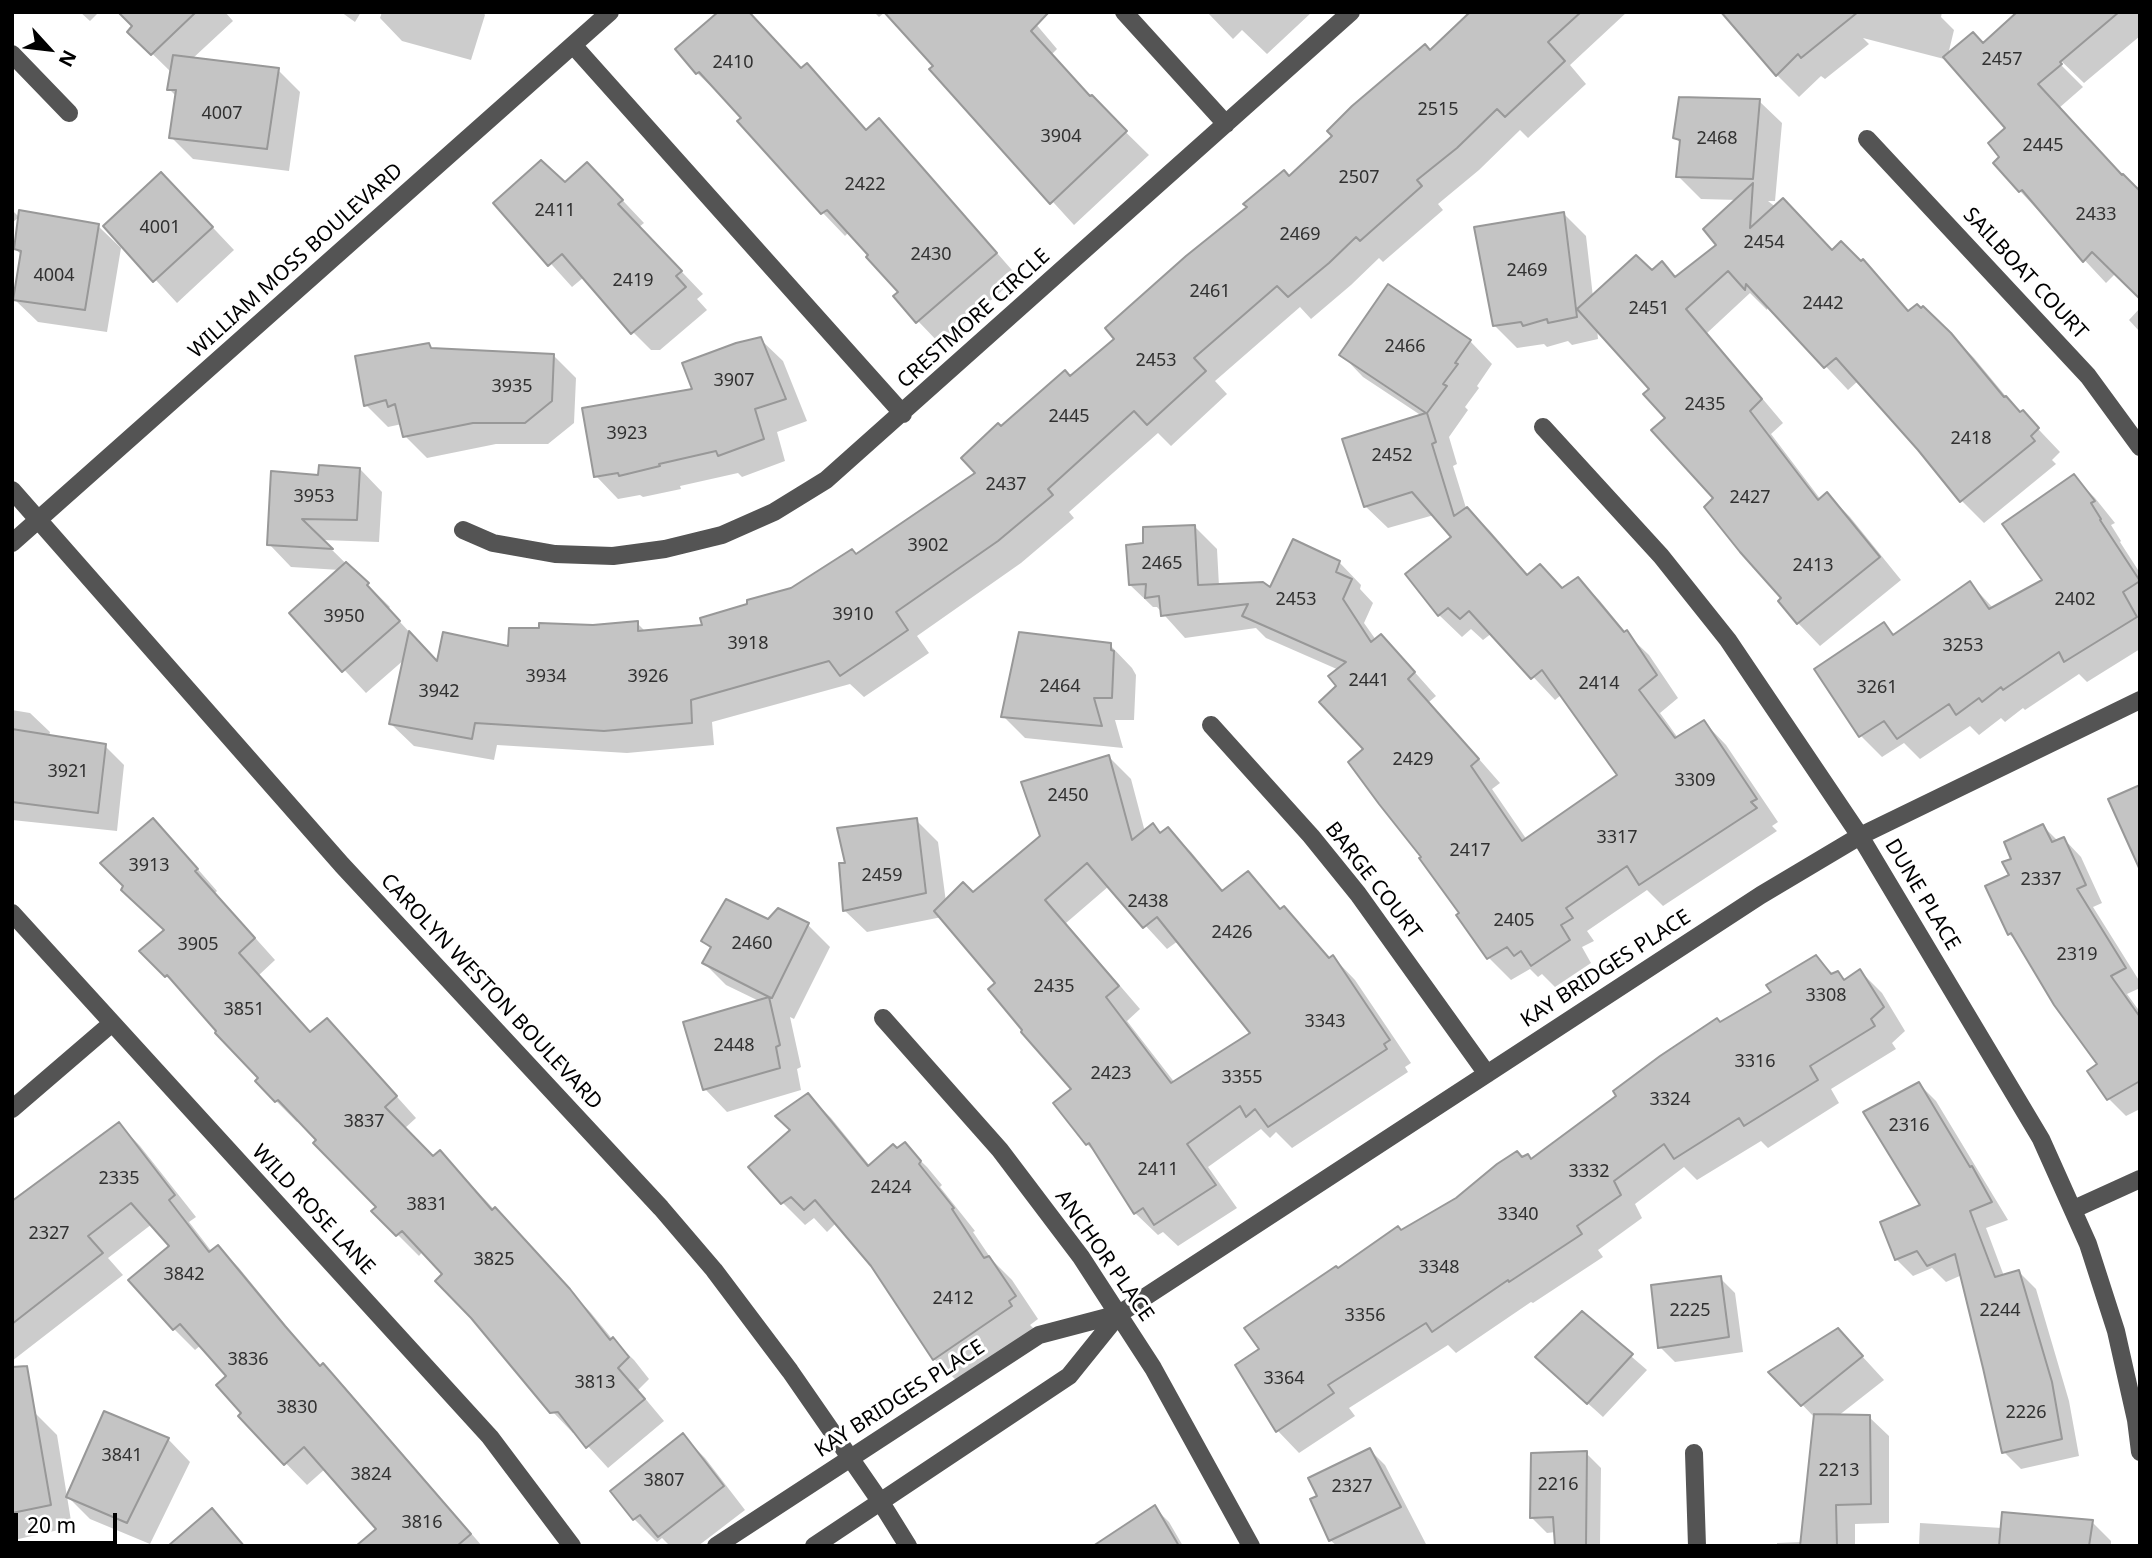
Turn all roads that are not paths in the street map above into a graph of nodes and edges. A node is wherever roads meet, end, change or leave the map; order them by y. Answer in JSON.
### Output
{"nodes":[{"id":1,"x":610,"y":12,"type":"edge"},
{"id":2,"x":1124,"y":12,"type":"edge"},
{"id":3,"x":1351,"y":12,"type":"edge"},
{"id":4,"x":573,"y":45,"type":"junction"},
{"id":5,"x":12,"y":54,"type":"edge"},
{"id":6,"x":69,"y":113,"type":"dead end"},
{"id":7,"x":1226,"y":124,"type":"junction"},
{"id":8,"x":1867,"y":139,"type":"dead end"},
{"id":9,"x":902,"y":414,"type":"junction"},
{"id":10,"x":1543,"y":426,"type":"dead end"},
{"id":11,"x":2140,"y":447,"type":"edge"},
{"id":12,"x":12,"y":490,"type":"edge"},
{"id":13,"x":39,"y":520,"type":"junction"},
{"id":14,"x":463,"y":530,"type":"dead end"},
{"id":15,"x":12,"y":543,"type":"edge"},
{"id":16,"x":2140,"y":700,"type":"edge"},
{"id":17,"x":1211,"y":725,"type":"dead end"},
{"id":18,"x":1860,"y":836,"type":"junction"},
{"id":19,"x":12,"y":913,"type":"edge"},
{"id":20,"x":883,"y":1018,"type":"dead end"},
{"id":21,"x":111,"y":1024,"type":"junction"},
{"id":22,"x":1487,"y":1074,"type":"junction"},
{"id":23,"x":12,"y":1110,"type":"edge"},
{"id":24,"x":2140,"y":1179,"type":"edge"},
{"id":25,"x":2074,"y":1209,"type":"junction"},
{"id":26,"x":1119,"y":1314,"type":"junction"},
{"id":27,"x":2140,"y":1452,"type":"edge"},
{"id":28,"x":1694,"y":1453,"type":"dead end"},
{"id":29,"x":851,"y":1458,"type":"junction"},
{"id":30,"x":880,"y":1501,"type":"junction"},
{"id":31,"x":572,"y":1546,"type":"edge"},
{"id":32,"x":716,"y":1546,"type":"edge"},
{"id":33,"x":814,"y":1546,"type":"edge"},
{"id":34,"x":908,"y":1546,"type":"edge"},
{"id":35,"x":1251,"y":1546,"type":"edge"},
{"id":36,"x":1697,"y":1546,"type":"edge"}],
"edges":[{"from":1,"to":4,"type":"street","name":"WILLIAM MOSS BOULEVARD"},
{"from":2,"to":7,"type":"street"},
{"from":3,"to":7,"type":"street","name":"CRESTMORE CIRCLE"},
{"from":4,"to":9,"type":"street","name":"CRESTMORE CIRCLE"},
{"from":4,"to":13,"type":"street","name":"WILLIAM MOSS BOULEVARD"},
{"from":5,"to":6,"type":"street"},
{"from":7,"to":9,"type":"street","name":"CRESTMORE CIRCLE"},
{"from":8,"to":11,"type":"street","name":"SAILBOAT COURT"},
{"from":9,"to":14,"type":"street"},
{"from":10,"to":18,"type":"street","name":"DUNE PLACE"},
{"from":12,"to":13,"type":"street","name":"CAROLYN WESTON BOULEVARD"},
{"from":13,"to":15,"type":"street","name":"WILLIAM MOSS BOULEVARD"},
{"from":13,"to":29,"type":"street","name":"CAROLYN WESTON BOULEVARD"},
{"from":16,"to":18,"type":"street","name":"KAY BRIDGES PLACE"},
{"from":17,"to":22,"type":"street","name":"BARGE COURT"},
{"from":18,"to":22,"type":"street","name":"KAY BRIDGES PLACE"},
{"from":18,"to":25,"type":"street","name":"DUNE PLACE"},
{"from":19,"to":21,"type":"street","name":"WILD ROSE LANE"},
{"from":20,"to":26,"type":"street","name":"ANCHOR PLACE"},
{"from":21,"to":23,"type":"street"},
{"from":21,"to":31,"type":"street","name":"WILD ROSE LANE"},
{"from":22,"to":26,"type":"street","name":"KAY BRIDGES PLACE"},
{"from":24,"to":25,"type":"street"},
{"from":25,"to":27,"type":"street","name":"DUNE PLACE"},
{"from":26,"to":29,"type":"street","name":"KAY BRIDGES PLACE"},
{"from":26,"to":30,"type":"street","name":"KAY BRIDGES PLACE"},
{"from":26,"to":35,"type":"street","name":"ANCHOR PLACE"},
{"from":28,"to":36,"type":"street"},
{"from":29,"to":30,"type":"street","name":"CAROLYN WESTON BOULEVARD"},
{"from":29,"to":32,"type":"street","name":"KAY BRIDGES PLACE"},
{"from":30,"to":33,"type":"street","name":"KAY BRIDGES PLACE"},
{"from":30,"to":34,"type":"street","name":"CAROLYN WESTON BOULEVARD"}]}
